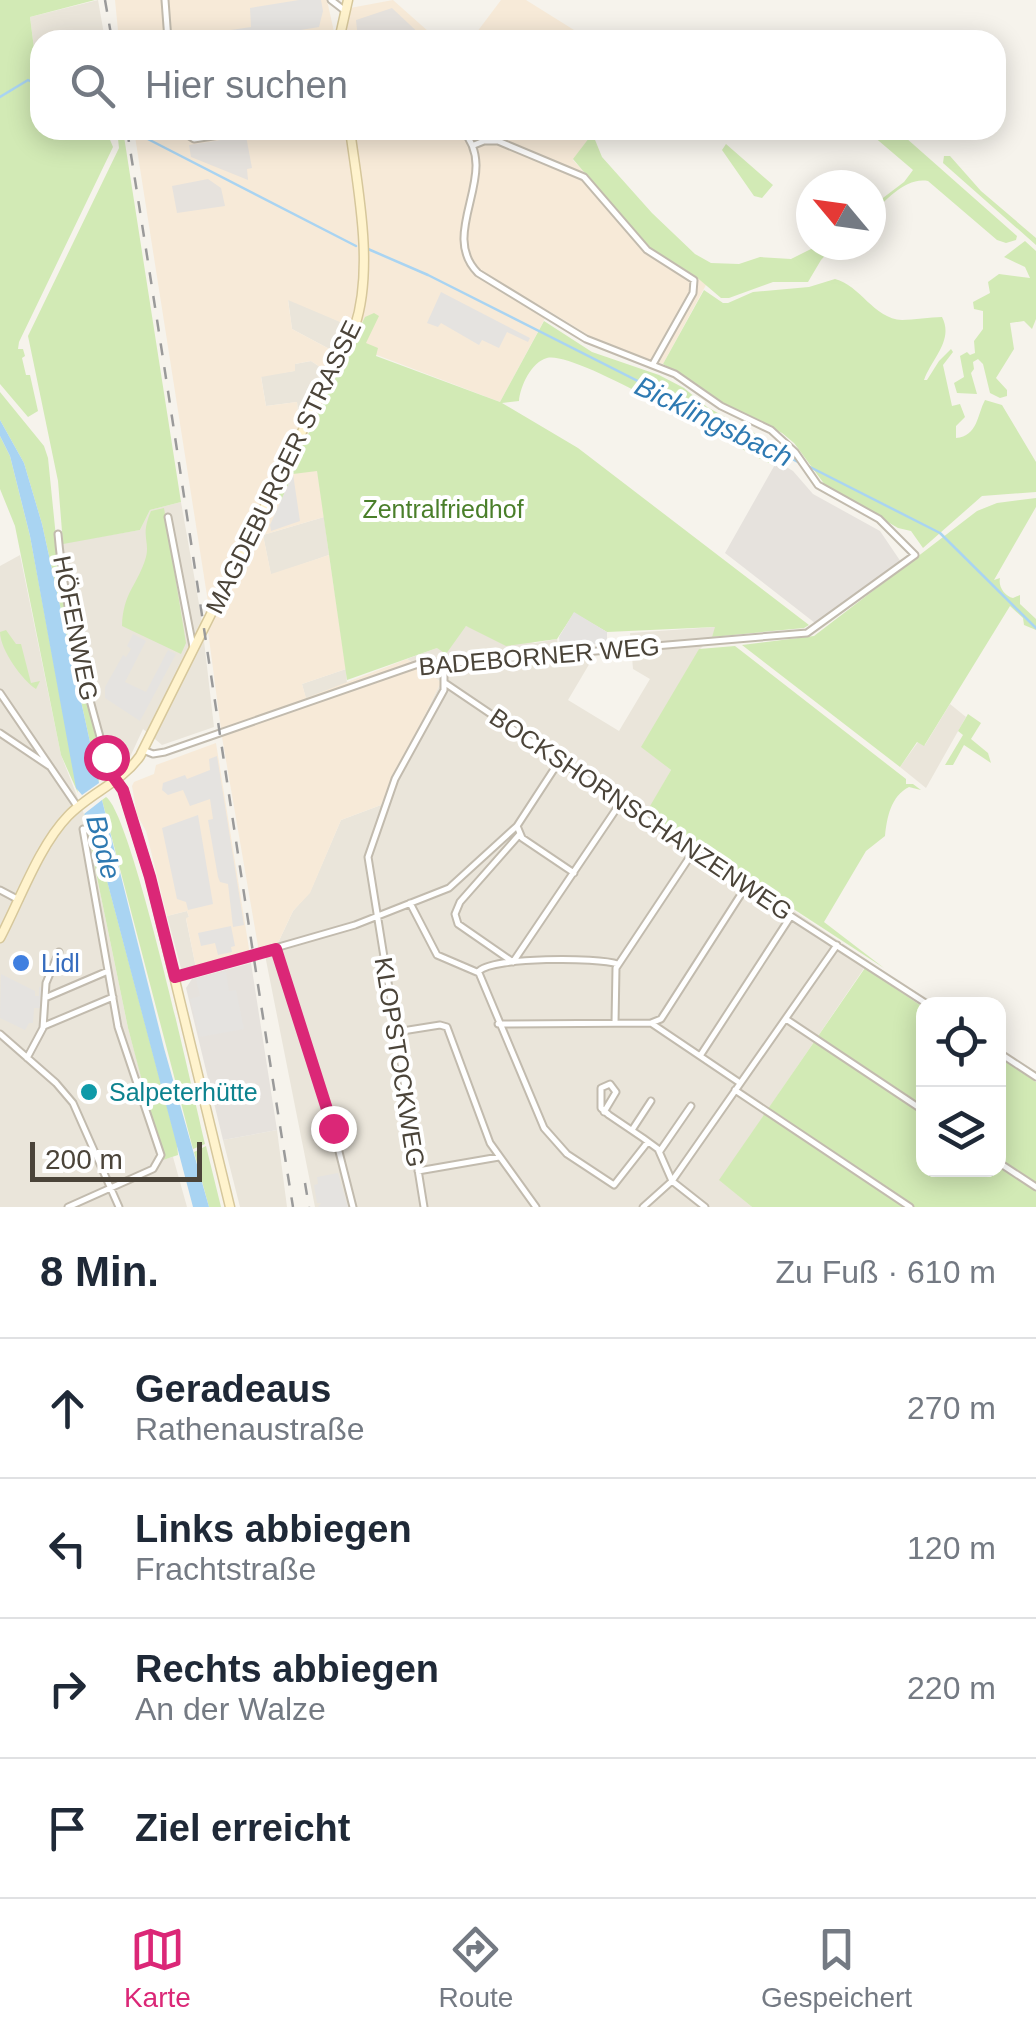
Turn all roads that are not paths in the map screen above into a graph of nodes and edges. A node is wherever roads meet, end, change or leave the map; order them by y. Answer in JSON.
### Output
{"nodes":[{"id":1,"x":166,"y":0,"type":"edge"},
{"id":2,"x":331,"y":0,"type":"edge"},
{"id":3,"x":348,"y":0,"type":"edge"},
{"id":4,"x":344,"y":10,"type":"junction"},
{"id":5,"x":168,"y":30,"type":"edge"},
{"id":6,"x":340,"y":30,"type":"edge"},
{"id":7,"x":353,"y":140,"type":"edge"},
{"id":8,"x":470,"y":140,"type":"edge"},
{"id":9,"x":474,"y":145,"type":"junction"},
{"id":10,"x":653,"y":364,"type":"junction"},
{"id":11,"x":168,"y":518,"type":"dead end"},
{"id":12,"x":58,"y":534,"type":"dead end"},
{"id":13,"x":194,"y":648,"type":"junction"},
{"id":14,"x":444,"y":664,"type":"junction"},
{"id":15,"x":446,"y":683,"type":"junction"},
{"id":16,"x":0,"y":693,"type":"edge"},
{"id":17,"x":0,"y":733,"type":"edge"},
{"id":18,"x":143,"y":750,"type":"junction"},
{"id":19,"x":560,"y":760,"type":"junction"},
{"id":20,"x":51,"y":768,"type":"junction"},
{"id":21,"x":116,"y":779,"type":"junction"},
{"id":22,"x":621,"y":802,"type":"junction"},
{"id":23,"x":80,"y":805,"type":"junction"},
{"id":24,"x":517,"y":826,"type":"junction"},
{"id":25,"x":83,"y":829,"type":"dead end"},
{"id":26,"x":519,"y":835,"type":"junction"},
{"id":27,"x":693,"y":852,"type":"junction"},
{"id":28,"x":574,"y":874,"type":"junction"},
{"id":29,"x":746,"y":887,"type":"junction"},
{"id":30,"x":0,"y":890,"type":"edge"},
{"id":31,"x":20,"y":901,"type":"junction"},
{"id":32,"x":410,"y":902,"type":"junction"},
{"id":33,"x":792,"y":916,"type":"junction"},
{"id":34,"x":376,"y":917,"type":"junction"},
{"id":35,"x":0,"y":938,"type":"edge"},
{"id":36,"x":836,"y":945,"type":"junction"},
{"id":37,"x":276,"y":949,"type":"junction"},
{"id":38,"x":58,"y":952,"type":"dead end"},
{"id":39,"x":514,"y":962,"type":"junction"},
{"id":40,"x":618,"y":964,"type":"junction"},
{"id":41,"x":108,"y":971,"type":"junction"},
{"id":42,"x":479,"y":972,"type":"junction"},
{"id":43,"x":175,"y":977,"type":"junction"},
{"id":44,"x":113,"y":997,"type":"junction"},
{"id":45,"x":916,"y":997,"type":"edge"},
{"id":46,"x":45,"y":998,"type":"junction"},
{"id":47,"x":786,"y":1019,"type":"junction"},
{"id":48,"x":614,"y":1023,"type":"junction"},
{"id":49,"x":651,"y":1023,"type":"junction"},
{"id":50,"x":498,"y":1024,"type":"junction"},
{"id":51,"x":44,"y":1026,"type":"junction"},
{"id":52,"x":396,"y":1032,"type":"junction"},
{"id":53,"x":0,"y":1034,"type":"edge"},
{"id":54,"x":700,"y":1056,"type":"junction"},
{"id":55,"x":1006,"y":1057,"type":"edge"},
{"id":56,"x":27,"y":1058,"type":"junction"},
{"id":57,"x":1036,"y":1077,"type":"edge"},
{"id":58,"x":740,"y":1083,"type":"junction"},
{"id":59,"x":735,"y":1090,"type":"junction"},
{"id":60,"x":651,"y":1101,"type":"dead end"},
{"id":61,"x":691,"y":1106,"type":"dead end"},
{"id":62,"x":916,"y":1106,"type":"edge"},
{"id":63,"x":604,"y":1112,"type":"junction"},
{"id":64,"x":632,"y":1130,"type":"junction"},
{"id":65,"x":646,"y":1143,"type":"junction"},
{"id":66,"x":660,"y":1151,"type":"junction"},
{"id":67,"x":499,"y":1157,"type":"junction"},
{"id":68,"x":1006,"y":1167,"type":"edge"},
{"id":69,"x":418,"y":1171,"type":"junction"},
{"id":70,"x":672,"y":1181,"type":"junction"},
{"id":71,"x":1036,"y":1187,"type":"edge"},
{"id":72,"x":110,"y":1188,"type":"junction"},
{"id":73,"x":68,"y":1207,"type":"edge"},
{"id":74,"x":118,"y":1207,"type":"edge"},
{"id":75,"x":230,"y":1207,"type":"edge"},
{"id":76,"x":353,"y":1207,"type":"edge"},
{"id":77,"x":424,"y":1207,"type":"edge"},
{"id":78,"x":536,"y":1207,"type":"edge"},
{"id":79,"x":643,"y":1207,"type":"edge"},
{"id":80,"x":706,"y":1207,"type":"edge"},
{"id":81,"x":910,"y":1207,"type":"edge"}],
"edges":[{"from":1,"to":5,"type":"street"},
{"from":2,"to":4,"type":"street"},
{"from":3,"to":4,"type":"main road"},
{"from":4,"to":6,"type":"main road"},
{"from":7,"to":13,"type":"main road","name":"MAGDEBURGER STRASSE"},
{"from":8,"to":9,"type":"street"},
{"from":9,"to":10,"type":"street"},
{"from":9,"to":10,"type":"street"},
{"from":10,"to":14,"type":"street","name":"BADEBORNER WEG"},
{"from":11,"to":13,"type":"street"},
{"from":12,"to":21,"type":"street","name":"HÖFENWEG"},
{"from":13,"to":18,"type":"main road","name":"MAGDEBURGER STRASSE"},
{"from":14,"to":15,"type":"street"},
{"from":14,"to":18,"type":"street","name":"BADEBORNER WEG"},
{"from":15,"to":19,"type":"street","name":"BOCKSHORNSCHANZENWEG"},
{"from":15,"to":34,"type":"street","name":"KLOPSTOCKWEG"},
{"from":16,"to":20,"type":"street"},
{"from":17,"to":20,"type":"street"},
{"from":18,"to":21,"type":"main road","name":"MAGDEBURGER STRASSE"},
{"from":19,"to":22,"type":"street","name":"BOCKSHORNSCHANZENWEG"},
{"from":19,"to":24,"type":"street"},
{"from":20,"to":23,"type":"street"},
{"from":21,"to":23,"type":"main road","name":"MAGDEBURGER STRASSE"},
{"from":21,"to":43,"type":"main road"},
{"from":22,"to":27,"type":"street","name":"BOCKSHORNSCHANZENWEG"},
{"from":22,"to":28,"type":"street"},
{"from":23,"to":31,"type":"main road","name":"MAGDEBURGER STRASSE"},
{"from":24,"to":26,"type":"street"},
{"from":24,"to":32,"type":"street"},
{"from":25,"to":41,"type":"street"},
{"from":26,"to":28,"type":"street"},
{"from":26,"to":39,"type":"street"},
{"from":27,"to":29,"type":"street","name":"BOCKSHORNSCHANZENWEG"},
{"from":27,"to":40,"type":"street"},
{"from":28,"to":39,"type":"street"},
{"from":29,"to":33,"type":"street","name":"BOCKSHORNSCHANZENWEG"},
{"from":29,"to":49,"type":"street"},
{"from":30,"to":31,"type":"street"},
{"from":31,"to":35,"type":"main road","name":"MAGDEBURGER STRASSE"},
{"from":32,"to":34,"type":"street"},
{"from":32,"to":42,"type":"street"},
{"from":33,"to":36,"type":"street","name":"BOCKSHORNSCHANZENWEG"},
{"from":33,"to":54,"type":"street"},
{"from":34,"to":37,"type":"street"},
{"from":34,"to":52,"type":"street","name":"KLOPSTOCKWEG"},
{"from":36,"to":45,"type":"street","name":"BOCKSHORNSCHANZENWEG"},
{"from":36,"to":47,"type":"street"},
{"from":37,"to":43,"type":"street"},
{"from":37,"to":76,"type":"street"},
{"from":38,"to":46,"type":"street"},
{"from":39,"to":40,"type":"street"},
{"from":39,"to":42,"type":"street"},
{"from":40,"to":48,"type":"street"},
{"from":41,"to":44,"type":"street"},
{"from":41,"to":46,"type":"street"},
{"from":42,"to":50,"type":"street"},
{"from":43,"to":75,"type":"main road"},
{"from":44,"to":51,"type":"street"},
{"from":44,"to":72,"type":"street"},
{"from":46,"to":51,"type":"street"},
{"from":47,"to":58,"type":"street"},
{"from":47,"to":62,"type":"street"},
{"from":48,"to":49,"type":"street"},
{"from":48,"to":50,"type":"street"},
{"from":49,"to":54,"type":"street"},
{"from":50,"to":65,"type":"street"},
{"from":51,"to":56,"type":"street"},
{"from":52,"to":67,"type":"street"},
{"from":52,"to":69,"type":"street","name":"KLOPSTOCKWEG"},
{"from":53,"to":56,"type":"street"},
{"from":54,"to":58,"type":"street"},
{"from":55,"to":57,"type":"street"},
{"from":56,"to":72,"type":"street"},
{"from":58,"to":59,"type":"street"},
{"from":59,"to":70,"type":"street"},
{"from":59,"to":81,"type":"street"},
{"from":60,"to":64,"type":"street"},
{"from":61,"to":66,"type":"street"},
{"from":63,"to":63,"type":"street"},
{"from":63,"to":64,"type":"street"},
{"from":64,"to":65,"type":"street"},
{"from":65,"to":66,"type":"street"},
{"from":66,"to":70,"type":"street"},
{"from":67,"to":69,"type":"street"},
{"from":67,"to":78,"type":"street"},
{"from":68,"to":71,"type":"street"},
{"from":69,"to":77,"type":"street","name":"KLOPSTOCKWEG"},
{"from":70,"to":79,"type":"street"},
{"from":70,"to":80,"type":"street"},
{"from":72,"to":73,"type":"street"},
{"from":72,"to":74,"type":"street"}]}
